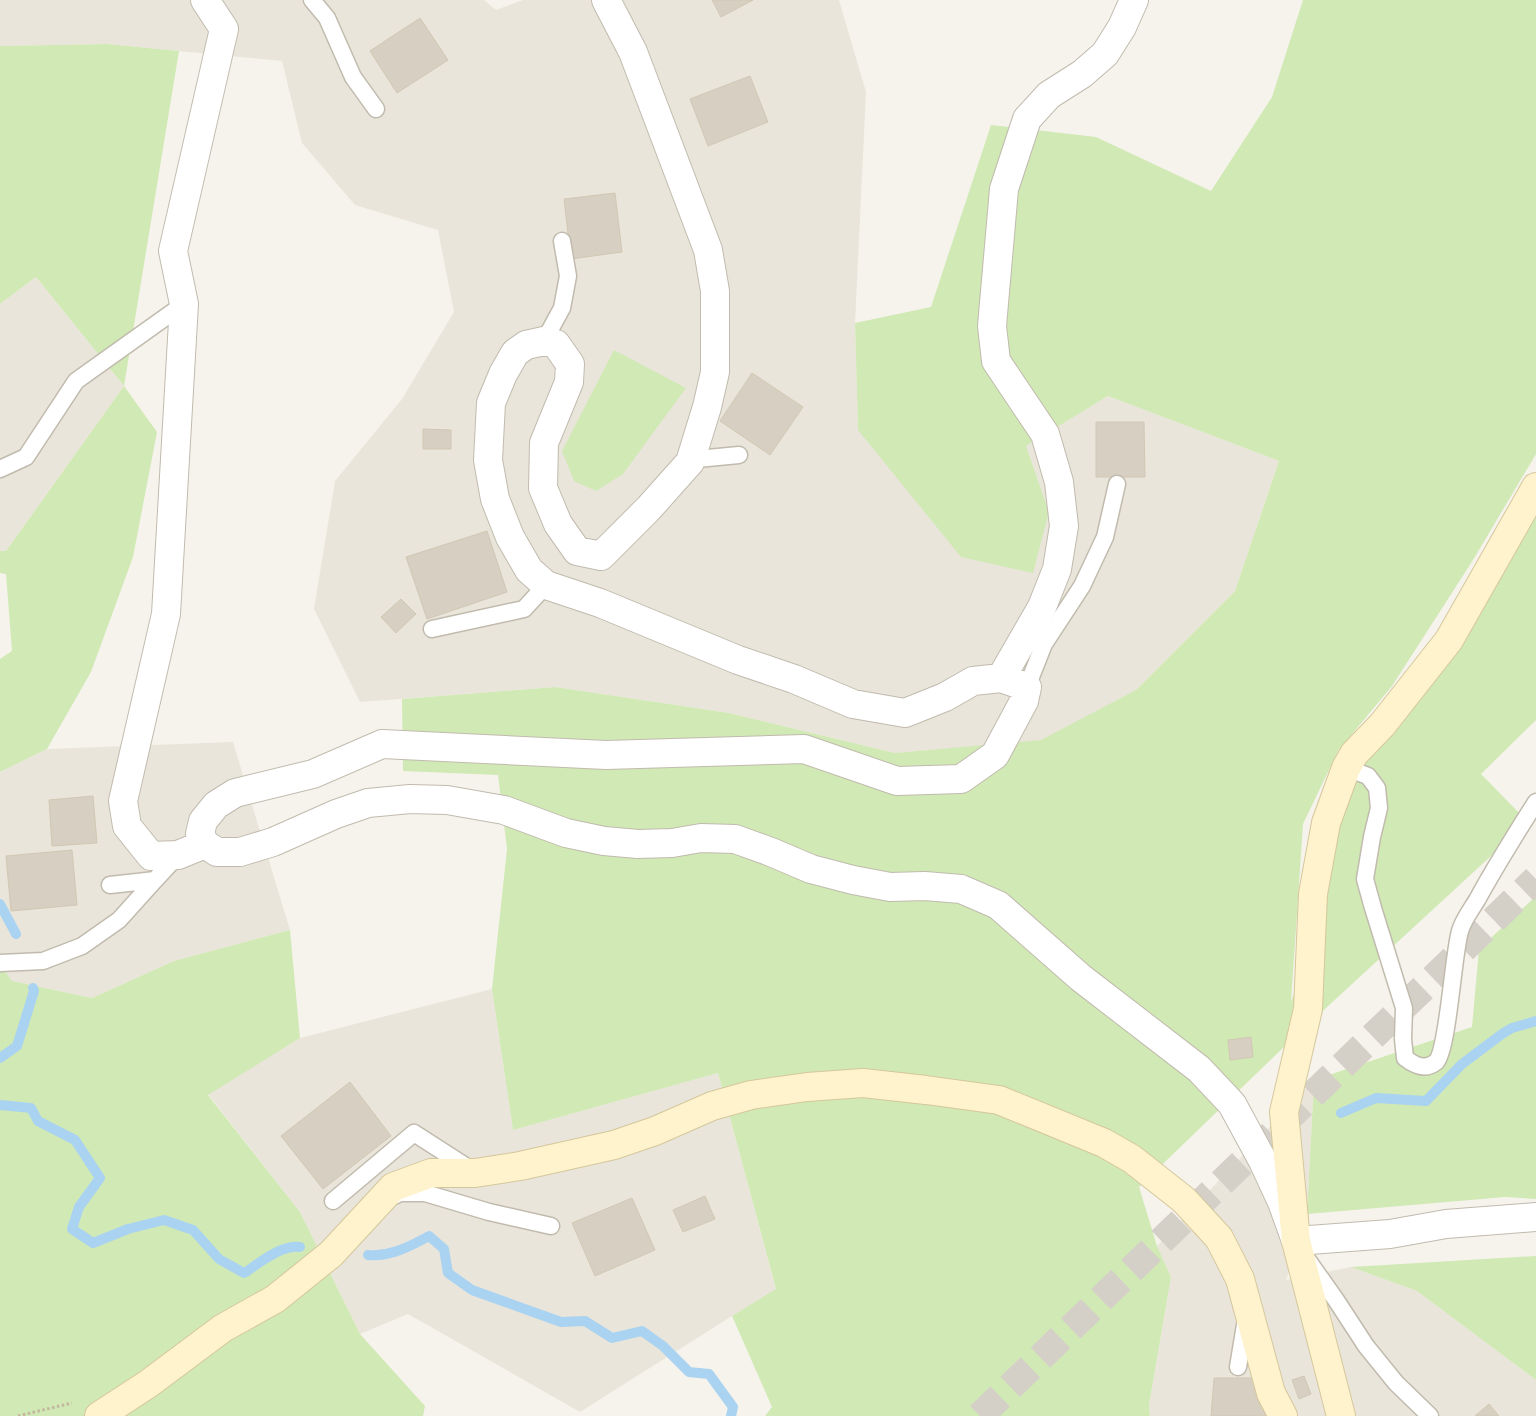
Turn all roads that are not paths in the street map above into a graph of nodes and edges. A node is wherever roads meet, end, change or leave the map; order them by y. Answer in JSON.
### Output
{"nodes":[{"id":1,"x":205,"y":0,"type":"edge"},
{"id":2,"x":312,"y":0,"type":"edge"},
{"id":3,"x":606,"y":0,"type":"edge"},
{"id":4,"x":1134,"y":0,"type":"edge"},
{"id":5,"x":376,"y":110,"type":"dead end"},
{"id":6,"x":562,"y":241,"type":"dead end"},
{"id":7,"x":184,"y":304,"type":"junction"},
{"id":8,"x":544,"y":341,"type":"junction"},
{"id":9,"x":740,"y":455,"type":"dead end"},
{"id":10,"x":690,"y":462,"type":"junction"},
{"id":11,"x":0,"y":469,"type":"edge"},
{"id":12,"x":1117,"y":484,"type":"dead end"},
{"id":13,"x":1536,"y":486,"type":"edge"},
{"id":14,"x":546,"y":585,"type":"junction"},
{"id":15,"x":432,"y":629,"type":"dead end"},
{"id":16,"x":1001,"y":678,"type":"junction"},
{"id":17,"x":1027,"y":687,"type":"junction"},
{"id":18,"x":1346,"y":768,"type":"junction"},
{"id":19,"x":1536,"y":802,"type":"edge"},
{"id":20,"x":205,"y":844,"type":"junction"},
{"id":21,"x":178,"y":855,"type":"junction"},
{"id":22,"x":156,"y":880,"type":"junction"},
{"id":23,"x":110,"y":885,"type":"dead end"},
{"id":24,"x":0,"y":963,"type":"edge"},
{"id":25,"x":475,"y":1173,"type":"junction"},
{"id":26,"x":333,"y":1201,"type":"dead end"},
{"id":27,"x":1536,"y":1217,"type":"edge"},
{"id":28,"x":356,"y":1226,"type":"junction"},
{"id":29,"x":552,"y":1226,"type":"dead end"},
{"id":30,"x":1296,"y":1241,"type":"junction"},
{"id":31,"x":1248,"y":1309,"type":"junction"},
{"id":32,"x":1238,"y":1367,"type":"dead end"},
{"id":33,"x":98,"y":1416,"type":"edge"},
{"id":34,"x":1283,"y":1416,"type":"edge"},
{"id":35,"x":1341,"y":1416,"type":"edge"},
{"id":36,"x":1430,"y":1416,"type":"edge"}],
"edges":[{"from":1,"to":7,"type":"street"},
{"from":2,"to":5,"type":"lane"},
{"from":3,"to":10,"type":"street"},
{"from":4,"to":16,"type":"street"},
{"from":6,"to":8,"type":"lane"},
{"from":7,"to":11,"type":"lane"},
{"from":7,"to":21,"type":"street"},
{"from":8,"to":10,"type":"street"},
{"from":8,"to":14,"type":"street"},
{"from":9,"to":10,"type":"lane"},
{"from":12,"to":17,"type":"lane"},
{"from":13,"to":18,"type":"street"},
{"from":14,"to":15,"type":"lane"},
{"from":14,"to":16,"type":"street"},
{"from":16,"to":17,"type":"street"},
{"from":17,"to":20,"type":"street"},
{"from":18,"to":19,"type":"lane"},
{"from":18,"to":30,"type":"street"},
{"from":20,"to":21,"type":"street"},
{"from":20,"to":30,"type":"street"},
{"from":21,"to":22,"type":"lane"},
{"from":22,"to":23,"type":"lane"},
{"from":22,"to":24,"type":"lane"},
{"from":25,"to":26,"type":"lane"},
{"from":25,"to":28,"type":"street"},
{"from":25,"to":31,"type":"street"},
{"from":27,"to":30,"type":"street"},
{"from":28,"to":29,"type":"lane"},
{"from":28,"to":33,"type":"street"},
{"from":30,"to":35,"type":"street"},
{"from":30,"to":36,"type":"lane"},
{"from":31,"to":32,"type":"lane"},
{"from":31,"to":34,"type":"street"}]}
